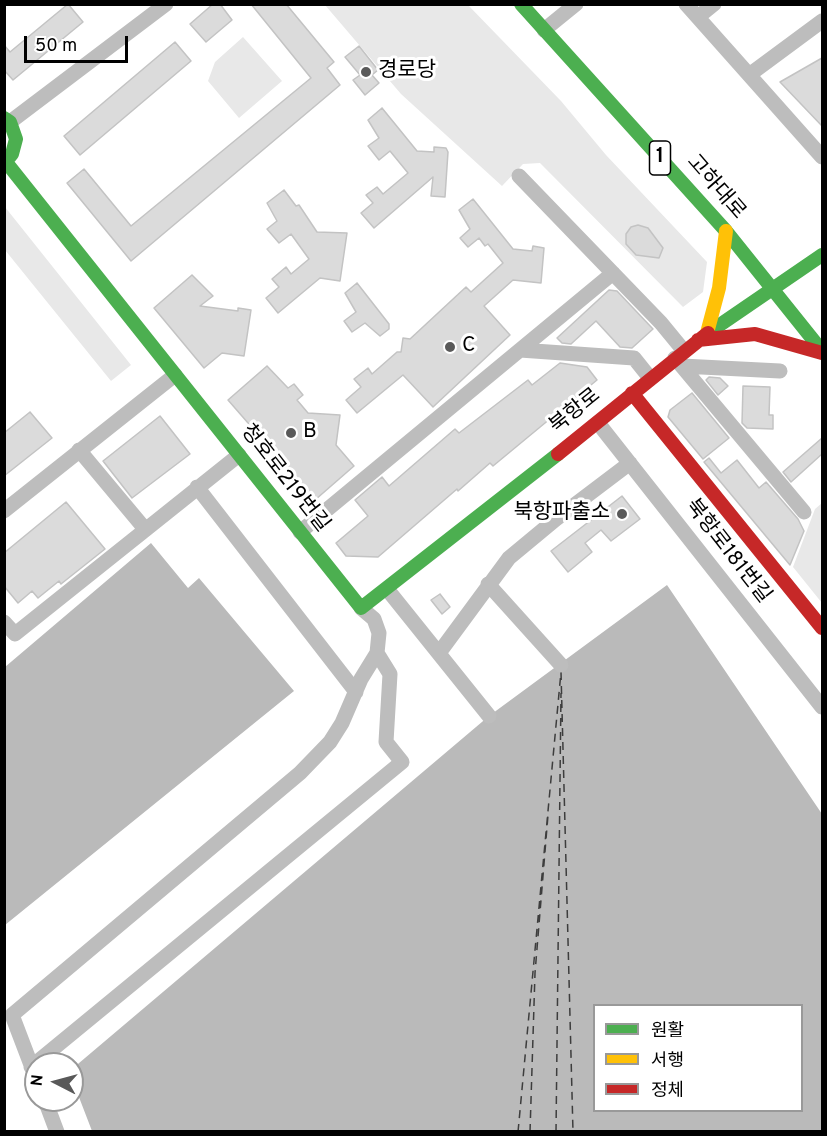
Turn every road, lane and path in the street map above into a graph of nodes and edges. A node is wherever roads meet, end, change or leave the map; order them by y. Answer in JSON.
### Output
{"nodes":[{"id":1,"x":166,"y":4,"type":"edge"},
{"id":2,"x":521,"y":4,"type":"edge"},
{"id":3,"x":576,"y":4,"type":"edge"},
{"id":4,"x":686,"y":4,"type":"edge"},
{"id":5,"x":714,"y":4,"type":"edge"},
{"id":6,"x":698,"y":18,"type":"junction"},
{"id":7,"x":822,"y":21,"type":"edge"},
{"id":8,"x":544,"y":30,"type":"junction"},
{"id":9,"x":749,"y":75,"type":"junction"},
{"id":10,"x":7,"y":120,"type":"edge"},
{"id":11,"x":822,"y":157,"type":"edge"},
{"id":12,"x":5,"y":163,"type":"edge"},
{"id":13,"x":519,"y":176,"type":"dead end"},
{"id":14,"x":726,"y":231,"type":"junction"},
{"id":15,"x":822,"y":255,"type":"edge"},
{"id":16,"x":613,"y":273,"type":"junction"},
{"id":17,"x":774,"y":287,"type":"junction"},
{"id":18,"x":703,"y":336,"type":"junction"},
{"id":19,"x":520,"y":350,"type":"junction"},
{"id":20,"x":822,"y":352,"type":"edge"},
{"id":21,"x":681,"y":358,"type":"junction"},
{"id":22,"x":780,"y":370,"type":"dead end"},
{"id":23,"x":175,"y":375,"type":"junction"},
{"id":24,"x":650,"y":378,"type":"junction"},
{"id":25,"x":632,"y":393,"type":"junction"},
{"id":26,"x":598,"y":423,"type":"junction"},
{"id":27,"x":80,"y":450,"type":"junction"},
{"id":28,"x":239,"y":455,"type":"junction"},
{"id":29,"x":630,"y":463,"type":"junction"},
{"id":30,"x":197,"y":487,"type":"junction"},
{"id":31,"x":4,"y":511,"type":"edge"},
{"id":32,"x":804,"y":512,"type":"dead end"},
{"id":33,"x":145,"y":529,"type":"junction"},
{"id":34,"x":300,"y":532,"type":"junction"},
{"id":35,"x":488,"y":584,"type":"junction"},
{"id":36,"x":387,"y":589,"type":"junction"},
{"id":37,"x":361,"y":608,"type":"junction"},
{"id":38,"x":4,"y":622,"type":"edge"},
{"id":39,"x":822,"y":627,"type":"edge"},
{"id":40,"x":377,"y":653,"type":"junction"},
{"id":41,"x":439,"y":653,"type":"junction"},
{"id":42,"x":561,"y":665,"type":"dead end"},
{"id":43,"x":356,"y":692,"type":"junction"},
{"id":44,"x":822,"y":707,"type":"edge"},
{"id":45,"x":489,"y":716,"type":"dead end"},
{"id":46,"x":26,"y":1052,"type":"edge"},
{"id":47,"x":59,"y":1052,"type":"edge"},
{"id":48,"x":50,"y":1112,"type":"edge"},
{"id":49,"x":57,"y":1131,"type":"edge"}],
"edges":[{"from":1,"to":10,"type":"street"},
{"from":2,"to":8,"type":"street","name":"고하대로","number":"1"},
{"from":3,"to":8,"type":"street"},
{"from":4,"to":6,"type":"street"},
{"from":5,"to":6,"type":"street"},
{"from":6,"to":9,"type":"street"},
{"from":7,"to":9,"type":"street"},
{"from":8,"to":14,"type":"street","name":"고하대로","number":"1"},
{"from":9,"to":11,"type":"street"},
{"from":10,"to":12,"type":"street"},
{"from":12,"to":23,"type":"street","name":"청호로219번길"},
{"from":13,"to":16,"type":"street"},
{"from":14,"to":17,"type":"street","name":"고하대로","number":"1"},
{"from":14,"to":18,"type":"street"},
{"from":15,"to":17,"type":"street","name":"북항로"},
{"from":16,"to":19,"type":"street"},
{"from":16,"to":21,"type":"street"},
{"from":17,"to":18,"type":"street","name":"북항로"},
{"from":17,"to":20,"type":"street","name":"고하대로","number":"1"},
{"from":18,"to":20,"type":"street"},
{"from":18,"to":21,"type":"street","name":"북항로"},
{"from":19,"to":24,"type":"street"},
{"from":19,"to":34,"type":"street"},
{"from":21,"to":22,"type":"street"},
{"from":21,"to":24,"type":"street","name":"북항로"},
{"from":21,"to":32,"type":"street"},
{"from":23,"to":27,"type":"street"},
{"from":23,"to":28,"type":"street","name":"청호로219번길"},
{"from":24,"to":25,"type":"street","name":"북항로"},
{"from":25,"to":26,"type":"street","name":"북항로"},
{"from":25,"to":39,"type":"street"},
{"from":26,"to":29,"type":"street","name":"북항로181번길"},
{"from":26,"to":36,"type":"street","name":"북항로"},
{"from":27,"to":31,"type":"street"},
{"from":27,"to":33,"type":"street"},
{"from":28,"to":30,"type":"street"},
{"from":28,"to":34,"type":"street","name":"청호로219번길"},
{"from":29,"to":35,"type":"street"},
{"from":29,"to":44,"type":"street","name":"북항로181번길"},
{"from":30,"to":33,"type":"street"},
{"from":30,"to":43,"type":"street"},
{"from":33,"to":38,"type":"street"},
{"from":34,"to":37,"type":"street","name":"청호로219번길"},
{"from":35,"to":41,"type":"street"},
{"from":35,"to":42,"type":"street"},
{"from":36,"to":37,"type":"street","name":"북항로"},
{"from":36,"to":41,"type":"street"},
{"from":37,"to":40,"type":"street"},
{"from":40,"to":43,"type":"street"},
{"from":40,"to":47,"type":"street"},
{"from":41,"to":45,"type":"street"},
{"from":43,"to":46,"type":"street"},
{"from":48,"to":49,"type":"street"}]}
